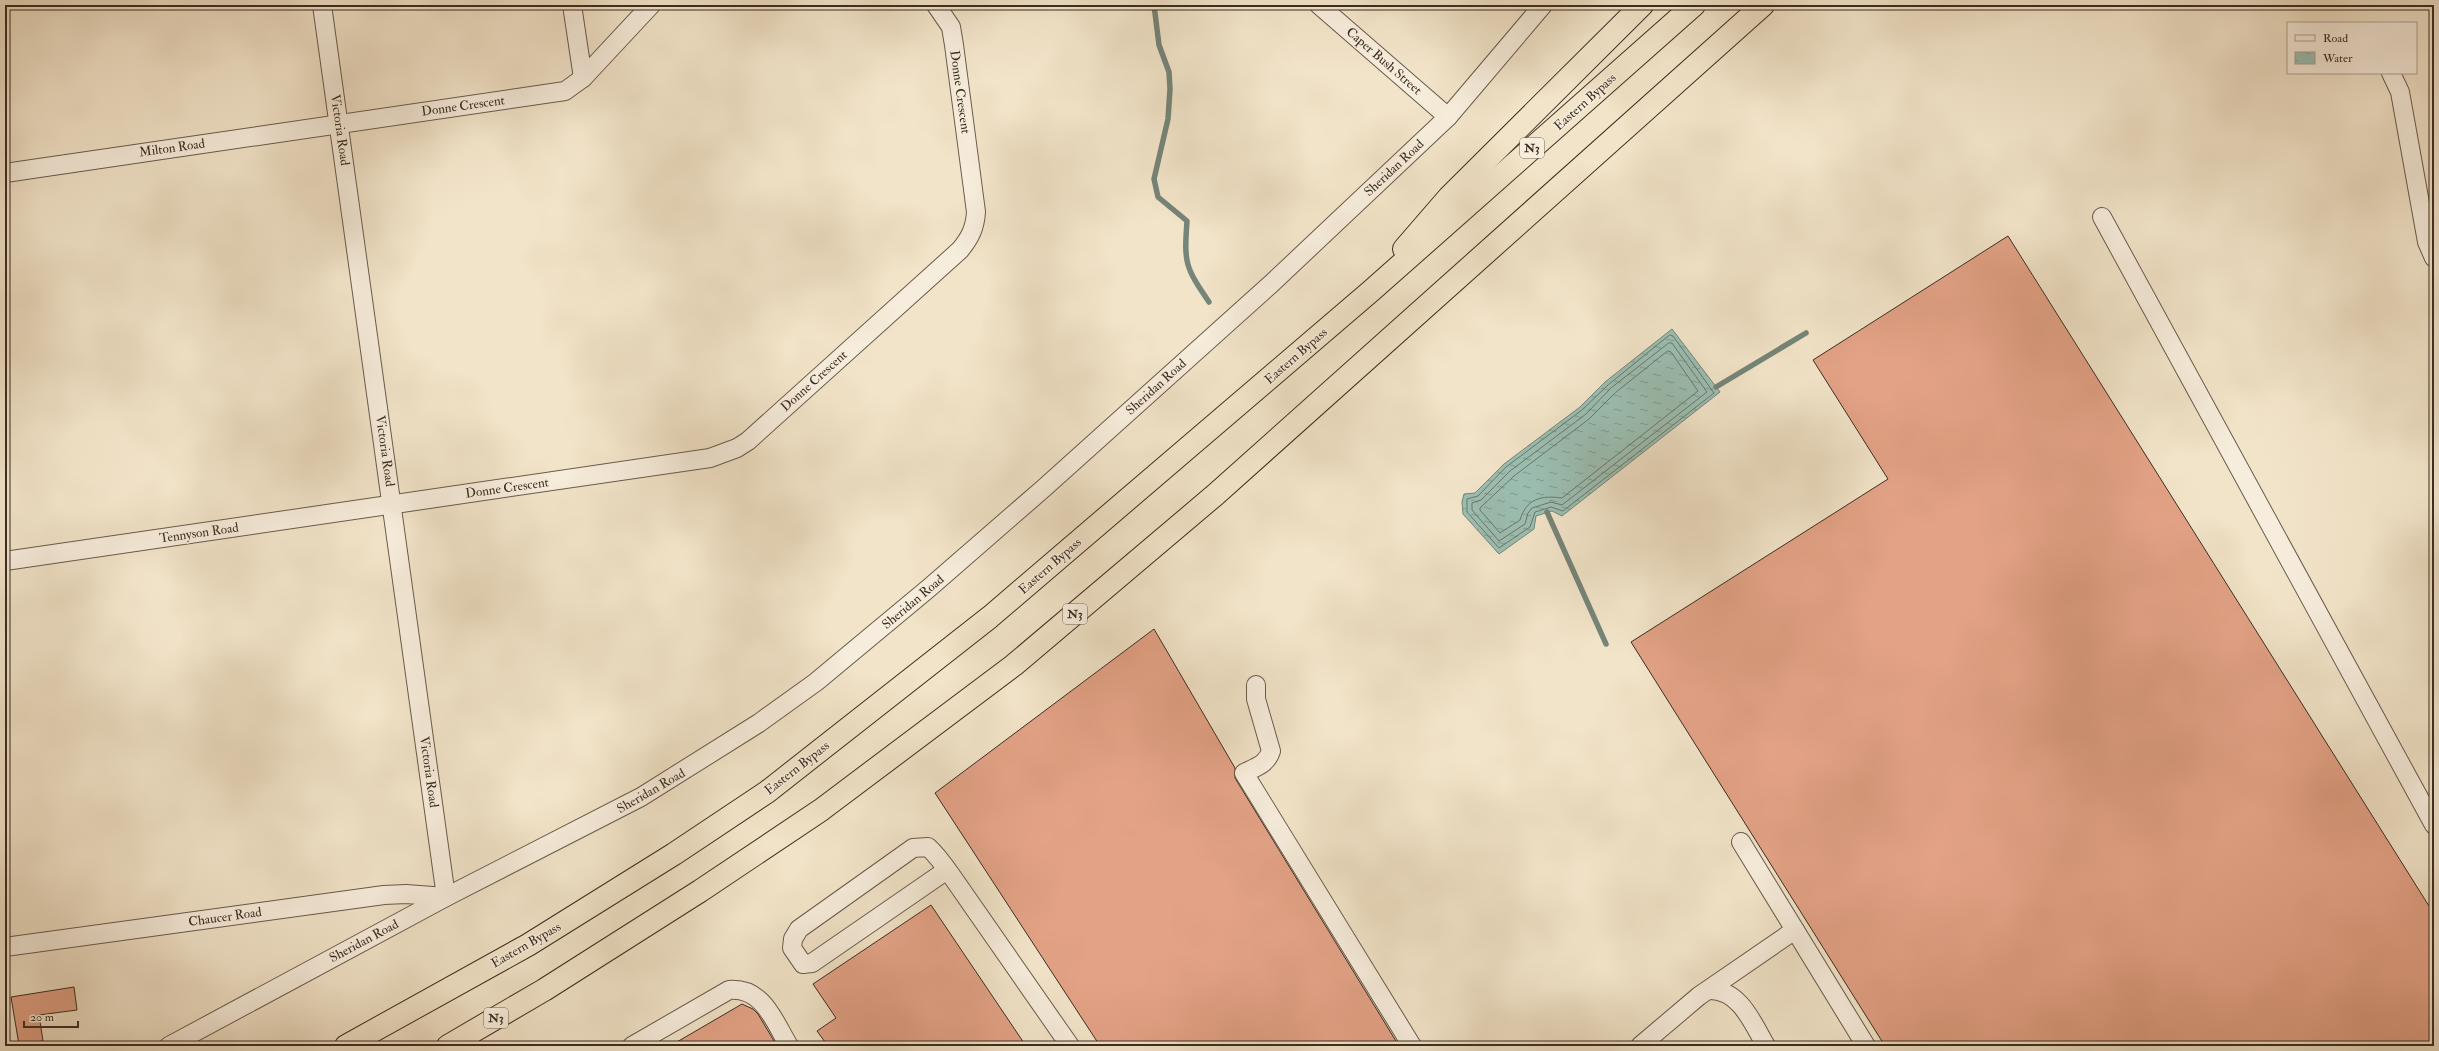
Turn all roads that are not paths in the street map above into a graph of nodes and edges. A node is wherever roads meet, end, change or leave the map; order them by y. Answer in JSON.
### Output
{"nodes":[{"id":1,"x":322,"y":5,"type":"edge"},
{"id":2,"x":572,"y":5,"type":"edge"},
{"id":3,"x":651,"y":5,"type":"edge"},
{"id":4,"x":936,"y":5,"type":"edge"},
{"id":5,"x":1319,"y":5,"type":"edge"},
{"id":6,"x":1543,"y":5,"type":"edge"},
{"id":7,"x":1642,"y":5,"type":"edge"},
{"id":8,"x":1694,"y":5,"type":"edge"},
{"id":9,"x":1763,"y":5,"type":"edge"},
{"id":10,"x":2391,"y":74,"type":"edge"},
{"id":11,"x":583,"y":78,"type":"junction"},
{"id":12,"x":1448,"y":116,"type":"junction"},
{"id":13,"x":339,"y":124,"type":"junction"},
{"id":14,"x":5,"y":173,"type":"edge"},
{"id":15,"x":2102,"y":217,"type":"dead end"},
{"id":16,"x":2434,"y":258,"type":"edge"},
{"id":17,"x":1371,"y":292,"type":"junction"},
{"id":18,"x":392,"y":505,"type":"junction"},
{"id":19,"x":5,"y":561,"type":"edge"},
{"id":20,"x":1256,"y":685,"type":"dead end"},
{"id":21,"x":2434,"y":824,"type":"edge"},
{"id":22,"x":1741,"y":842,"type":"dead end"},
{"id":23,"x":947,"y":870,"type":"junction"},
{"id":24,"x":446,"y":897,"type":"junction"},
{"id":25,"x":1795,"y":930,"type":"junction"},
{"id":26,"x":5,"y":947,"type":"edge"},
{"id":27,"x":1709,"y":990,"type":"junction"},
{"id":28,"x":169,"y":1046,"type":"edge"},
{"id":29,"x":346,"y":1046,"type":"edge"},
{"id":30,"x":448,"y":1046,"type":"edge"},
{"id":31,"x":632,"y":1046,"type":"edge"},
{"id":32,"x":789,"y":1046,"type":"edge"},
{"id":33,"x":1070,"y":1046,"type":"edge"},
{"id":34,"x":1412,"y":1046,"type":"edge"},
{"id":35,"x":1640,"y":1046,"type":"edge"},
{"id":36,"x":1766,"y":1046,"type":"edge"},
{"id":37,"x":1866,"y":1046,"type":"edge"}],
"edges":[{"from":1,"to":13,"type":"street","name":"Victoria Road"},
{"from":2,"to":11,"type":"street"},
{"from":3,"to":11,"type":"street","name":"Donne Crescent"},
{"from":4,"to":18,"type":"street","name":"Donne Crescent"},
{"from":5,"to":12,"type":"street","name":"Caper Bush Street"},
{"from":6,"to":12,"type":"street","name":"Sheridan Road"},
{"from":7,"to":17,"type":"highway"},
{"from":8,"to":17,"type":"highway","name":"Eastern Bypass","number":"N3"},
{"from":9,"to":30,"type":"highway","number":"N3"},
{"from":10,"to":16,"type":"street"},
{"from":11,"to":13,"type":"street","name":"Donne Crescent"},
{"from":12,"to":24,"type":"street","name":"Sheridan Road"},
{"from":13,"to":14,"type":"street","name":"Milton Road"},
{"from":13,"to":18,"type":"street","name":"Victoria Road"},
{"from":15,"to":21,"type":"street"},
{"from":17,"to":29,"type":"highway","name":"Eastern Bypass","number":"N3"},
{"from":18,"to":19,"type":"street","name":"Tennyson Road"},
{"from":18,"to":24,"type":"street","name":"Victoria Road"},
{"from":20,"to":34,"type":"street"},
{"from":22,"to":25,"type":"street"},
{"from":23,"to":23,"type":"street"},
{"from":23,"to":33,"type":"street"},
{"from":24,"to":26,"type":"street","name":"Chaucer Road"},
{"from":24,"to":28,"type":"street","name":"Sheridan Road"},
{"from":25,"to":27,"type":"street"},
{"from":25,"to":37,"type":"street"},
{"from":27,"to":35,"type":"street"},
{"from":27,"to":36,"type":"street"},
{"from":31,"to":32,"type":"street"}]}
